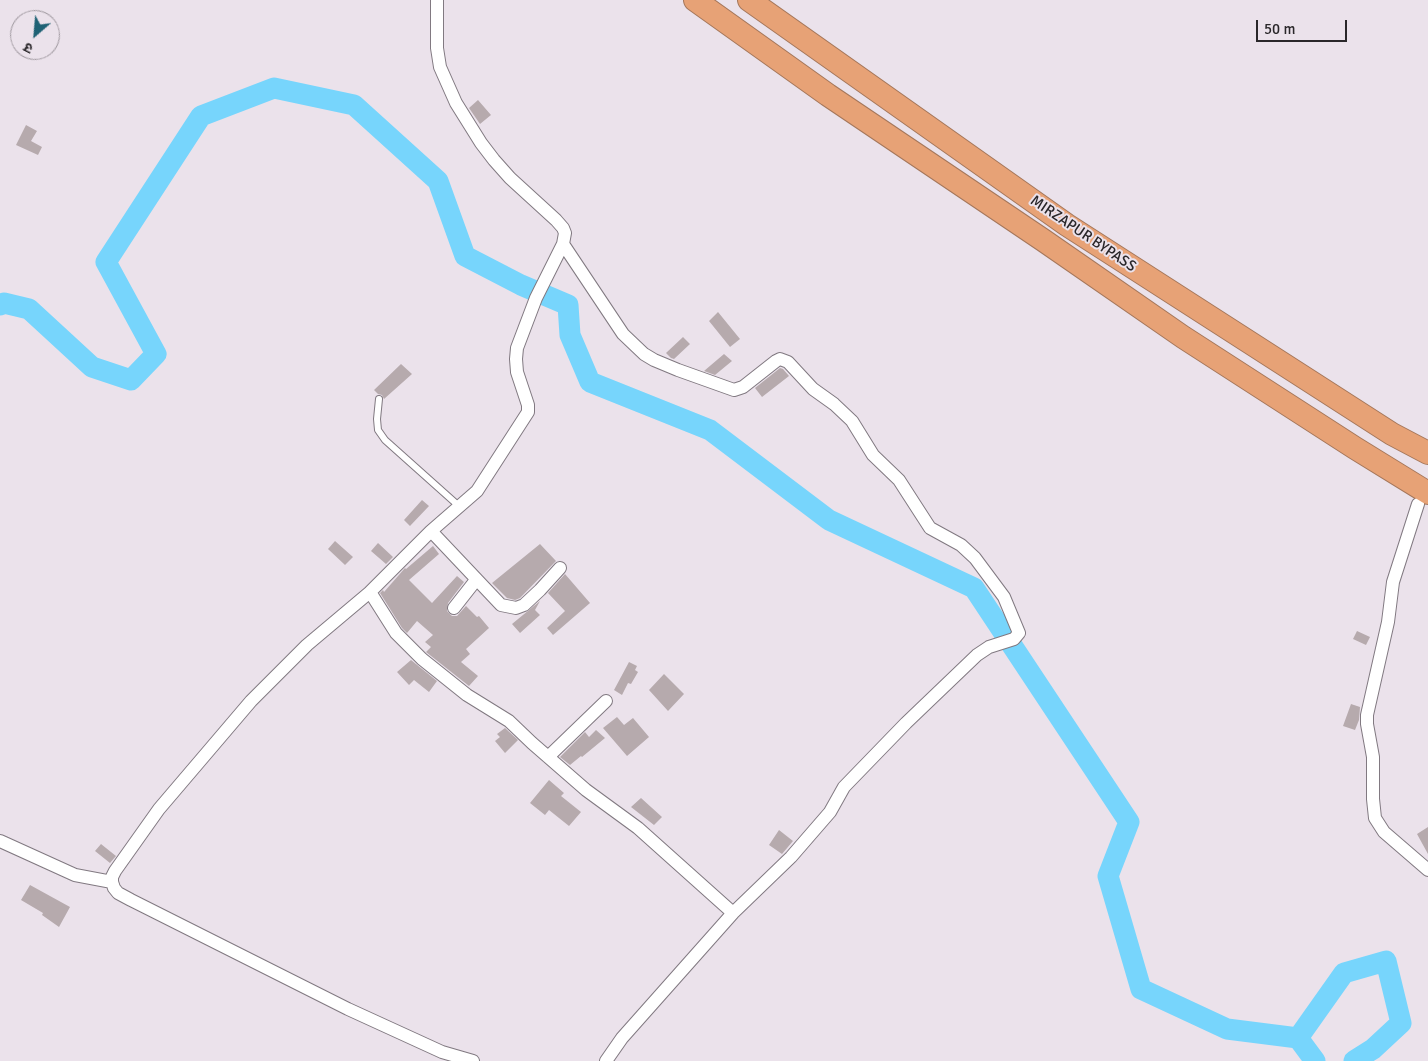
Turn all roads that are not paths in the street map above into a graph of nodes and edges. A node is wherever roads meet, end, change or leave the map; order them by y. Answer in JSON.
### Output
{"nodes":[{"id":1,"x":437,"y":0,"type":"edge"},
{"id":2,"x":695,"y":0,"type":"edge"},
{"id":3,"x":749,"y":0,"type":"edge"},
{"id":4,"x":563,"y":244,"type":"junction"},
{"id":5,"x":379,"y":398,"type":"dead end"},
{"id":6,"x":1428,"y":453,"type":"edge"},
{"id":7,"x":1423,"y":499,"type":"edge"},
{"id":8,"x":460,"y":507,"type":"junction"},
{"id":9,"x":431,"y":531,"type":"junction"},
{"id":10,"x":560,"y":568,"type":"dead end"},
{"id":11,"x":476,"y":580,"type":"junction"},
{"id":12,"x":370,"y":592,"type":"junction"},
{"id":13,"x":454,"y":608,"type":"dead end"},
{"id":14,"x":606,"y":701,"type":"dead end"},
{"id":15,"x":548,"y":757,"type":"junction"},
{"id":16,"x":0,"y":841,"type":"edge"},
{"id":17,"x":1428,"y":870,"type":"edge"},
{"id":18,"x":112,"y":882,"type":"junction"},
{"id":19,"x":734,"y":913,"type":"junction"},
{"id":20,"x":473,"y":1061,"type":"edge"},
{"id":21,"x":606,"y":1061,"type":"edge"}],
"edges":[{"from":1,"to":4,"type":"street"},
{"from":2,"to":7,"type":"highway"},
{"from":3,"to":6,"type":"highway","name":"MIRZAPUR BYPASS"},
{"from":4,"to":8,"type":"street"},
{"from":4,"to":19,"type":"street"},
{"from":5,"to":8,"type":"lane"},
{"from":7,"to":17,"type":"street"},
{"from":8,"to":9,"type":"street"},
{"from":9,"to":11,"type":"street"},
{"from":9,"to":12,"type":"street"},
{"from":10,"to":11,"type":"street"},
{"from":11,"to":13,"type":"street"},
{"from":12,"to":15,"type":"street"},
{"from":12,"to":18,"type":"street"},
{"from":14,"to":15,"type":"street"},
{"from":15,"to":19,"type":"street"},
{"from":16,"to":18,"type":"street"},
{"from":18,"to":20,"type":"street"},
{"from":19,"to":21,"type":"street"}]}
